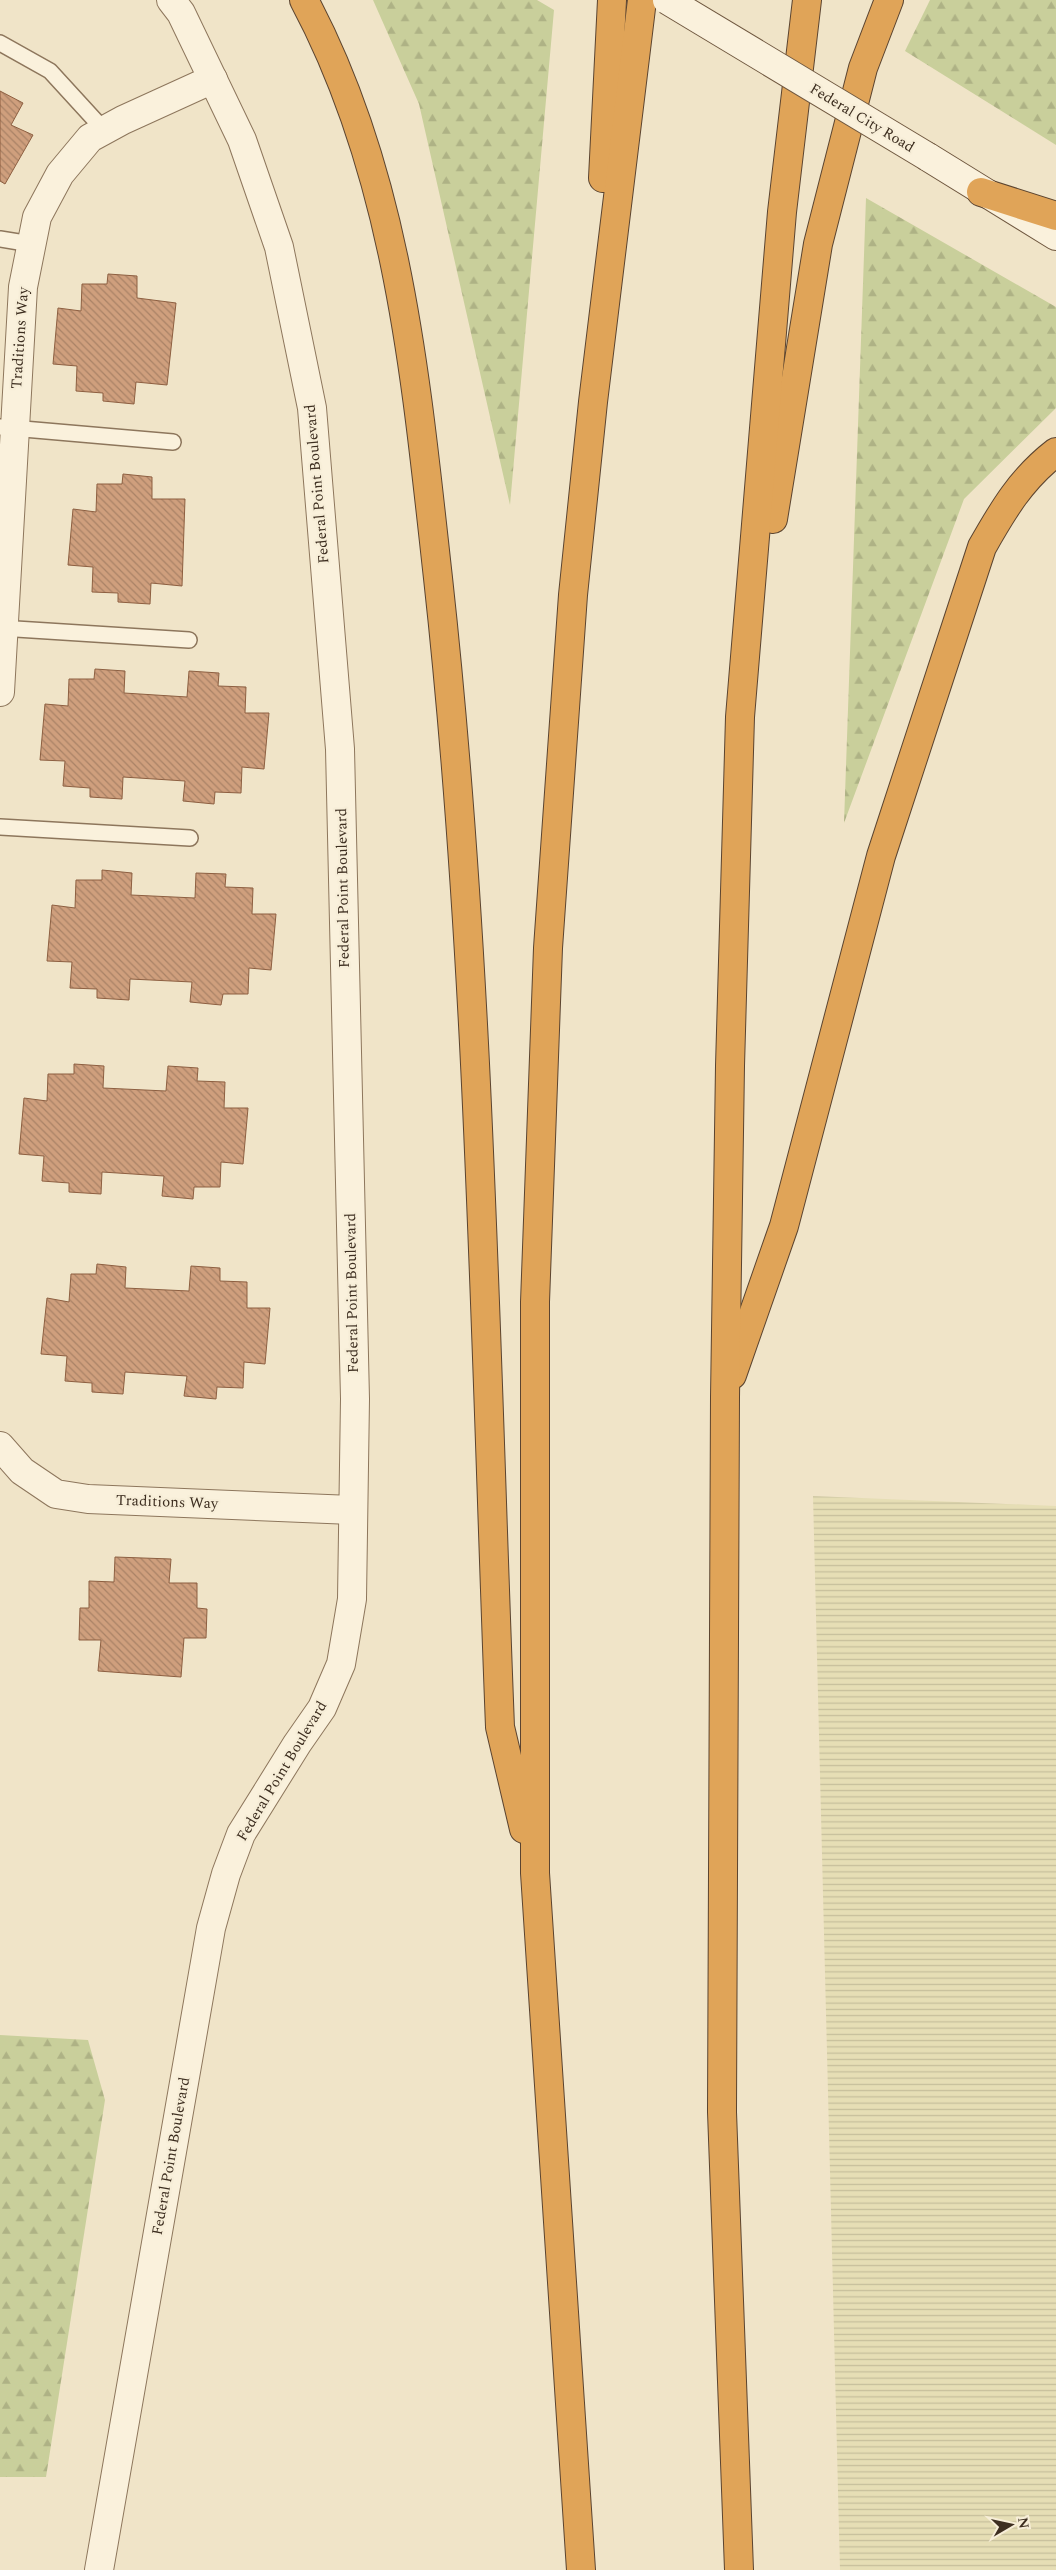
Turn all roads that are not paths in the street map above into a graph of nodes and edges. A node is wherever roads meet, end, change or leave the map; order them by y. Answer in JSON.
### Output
{"nodes":[{"id":1,"x":171,"y":0,"type":"edge"},
{"id":2,"x":304,"y":0,"type":"edge"},
{"id":3,"x":612,"y":0,"type":"edge"},
{"id":4,"x":642,"y":0,"type":"edge"},
{"id":5,"x":667,"y":0,"type":"edge"},
{"id":6,"x":807,"y":0,"type":"edge"},
{"id":7,"x":889,"y":0,"type":"edge"},
{"id":8,"x":0,"y":43,"type":"edge"},
{"id":9,"x":213,"y":79,"type":"junction"},
{"id":10,"x":104,"y":130,"type":"junction"},
{"id":11,"x":981,"y":192,"type":"junction"},
{"id":12,"x":1056,"y":216,"type":"edge"},
{"id":13,"x":1056,"y":236,"type":"edge"},
{"id":14,"x":0,"y":239,"type":"edge"},
{"id":15,"x":31,"y":244,"type":"junction"},
{"id":16,"x":592,"y":402,"type":"junction"},
{"id":17,"x":7,"y":427,"type":"edge"},
{"id":18,"x":173,"y":442,"type":"dead end"},
{"id":19,"x":1056,"y":452,"type":"edge"},
{"id":20,"x":2,"y":628,"type":"edge"},
{"id":21,"x":189,"y":640,"type":"dead end"},
{"id":22,"x":0,"y":692,"type":"edge"},
{"id":23,"x":740,"y":718,"type":"junction"},
{"id":24,"x":0,"y":828,"type":"edge"},
{"id":25,"x":190,"y":838,"type":"dead end"},
{"id":26,"x":725,"y":1398,"type":"junction"},
{"id":27,"x":0,"y":1446,"type":"edge"},
{"id":28,"x":352,"y":1510,"type":"junction"},
{"id":29,"x":535,"y":1873,"type":"junction"},
{"id":30,"x":99,"y":2570,"type":"edge"},
{"id":31,"x":581,"y":2570,"type":"edge"},
{"id":32,"x":739,"y":2570,"type":"edge"}],
"edges":[{"from":1,"to":9,"type":"street","name":"Federal Point Boulevard"},
{"from":2,"to":29,"type":"highway"},
{"from":3,"to":16,"type":"highway"},
{"from":4,"to":16,"type":"highway"},
{"from":5,"to":11,"type":"street","name":"Federal City Road","bridge":true},
{"from":6,"to":23,"type":"highway"},
{"from":7,"to":23,"type":"highway"},
{"from":8,"to":10,"type":"lane"},
{"from":9,"to":10,"type":"street","name":"Traditions Way"},
{"from":9,"to":28,"type":"street","name":"Federal Point Boulevard"},
{"from":10,"to":15,"type":"street","name":"Traditions Way"},
{"from":11,"to":12,"type":"highway"},
{"from":11,"to":13,"type":"street","name":"Federal City Road"},
{"from":14,"to":15,"type":"lane"},
{"from":15,"to":17,"type":"street","name":"Traditions Way"},
{"from":16,"to":29,"type":"highway"},
{"from":17,"to":18,"type":"lane"},
{"from":17,"to":20,"type":"street","name":"Traditions Way"},
{"from":19,"to":26,"type":"highway"},
{"from":20,"to":21,"type":"lane"},
{"from":20,"to":22,"type":"street","name":"Traditions Way"},
{"from":23,"to":26,"type":"highway"},
{"from":24,"to":25,"type":"lane"},
{"from":26,"to":32,"type":"highway"},
{"from":27,"to":28,"type":"street","name":"Traditions Way"},
{"from":28,"to":30,"type":"street","name":"Federal Point Boulevard"},
{"from":29,"to":31,"type":"highway"}]}
